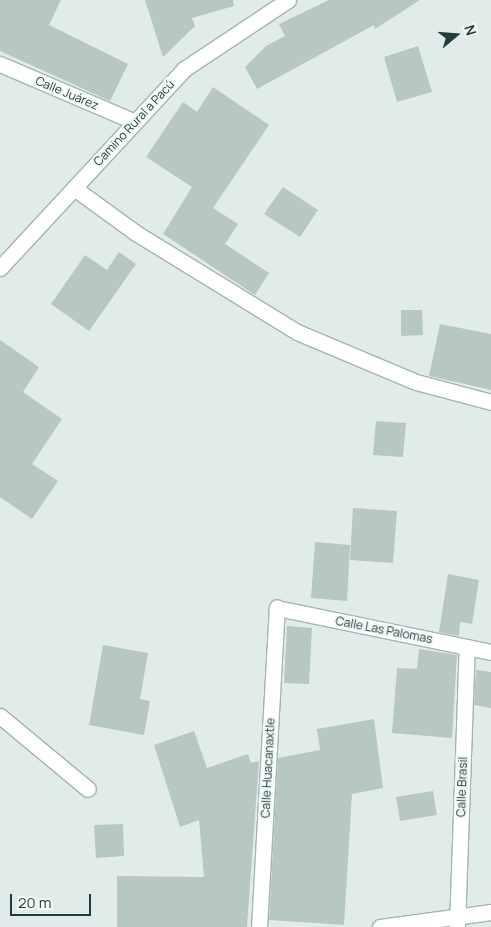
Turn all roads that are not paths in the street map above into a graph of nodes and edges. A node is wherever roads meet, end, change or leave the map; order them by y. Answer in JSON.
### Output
{"nodes":[{"id":1,"x":288,"y":0,"type":"edge"},
{"id":2,"x":0,"y":64,"type":"edge"},
{"id":3,"x":134,"y":122,"type":"junction"},
{"id":4,"x":74,"y":188,"type":"junction"},
{"id":5,"x":0,"y":268,"type":"edge"},
{"id":6,"x":491,"y":402,"type":"edge"},
{"id":7,"x":277,"y":608,"type":"joint"},
{"id":8,"x":467,"y":647,"type":"junction"},
{"id":9,"x":491,"y":652,"type":"edge"},
{"id":10,"x":0,"y":716,"type":"edge"},
{"id":11,"x":88,"y":789,"type":"dead end"},
{"id":12,"x":491,"y":912,"type":"edge"},
{"id":13,"x":457,"y":922,"type":"edge"},
{"id":14,"x":259,"y":927,"type":"edge"},
{"id":15,"x":380,"y":927,"type":"edge"}],
"edges":[{"from":1,"to":3,"type":"street","name":"Camino Rural a Pacú"},
{"from":2,"to":3,"type":"street","name":"Calle Juárez"},
{"from":3,"to":4,"type":"street","name":"Camino Rural a Pacú"},
{"from":4,"to":5,"type":"street","name":"Camino Rural a Pacú"},
{"from":4,"to":6,"type":"street"},
{"from":7,"to":8,"type":"street","name":"Calle Las Palomas"},
{"from":7,"to":14,"type":"street","name":"Calle Huacanaxtle"},
{"from":8,"to":9,"type":"street","name":"Calle Las Palomas"},
{"from":8,"to":13,"type":"street","name":"Calle Brasil"},
{"from":10,"to":11,"type":"street"},
{"from":12,"to":13,"type":"street"},
{"from":13,"to":15,"type":"street"}]}
